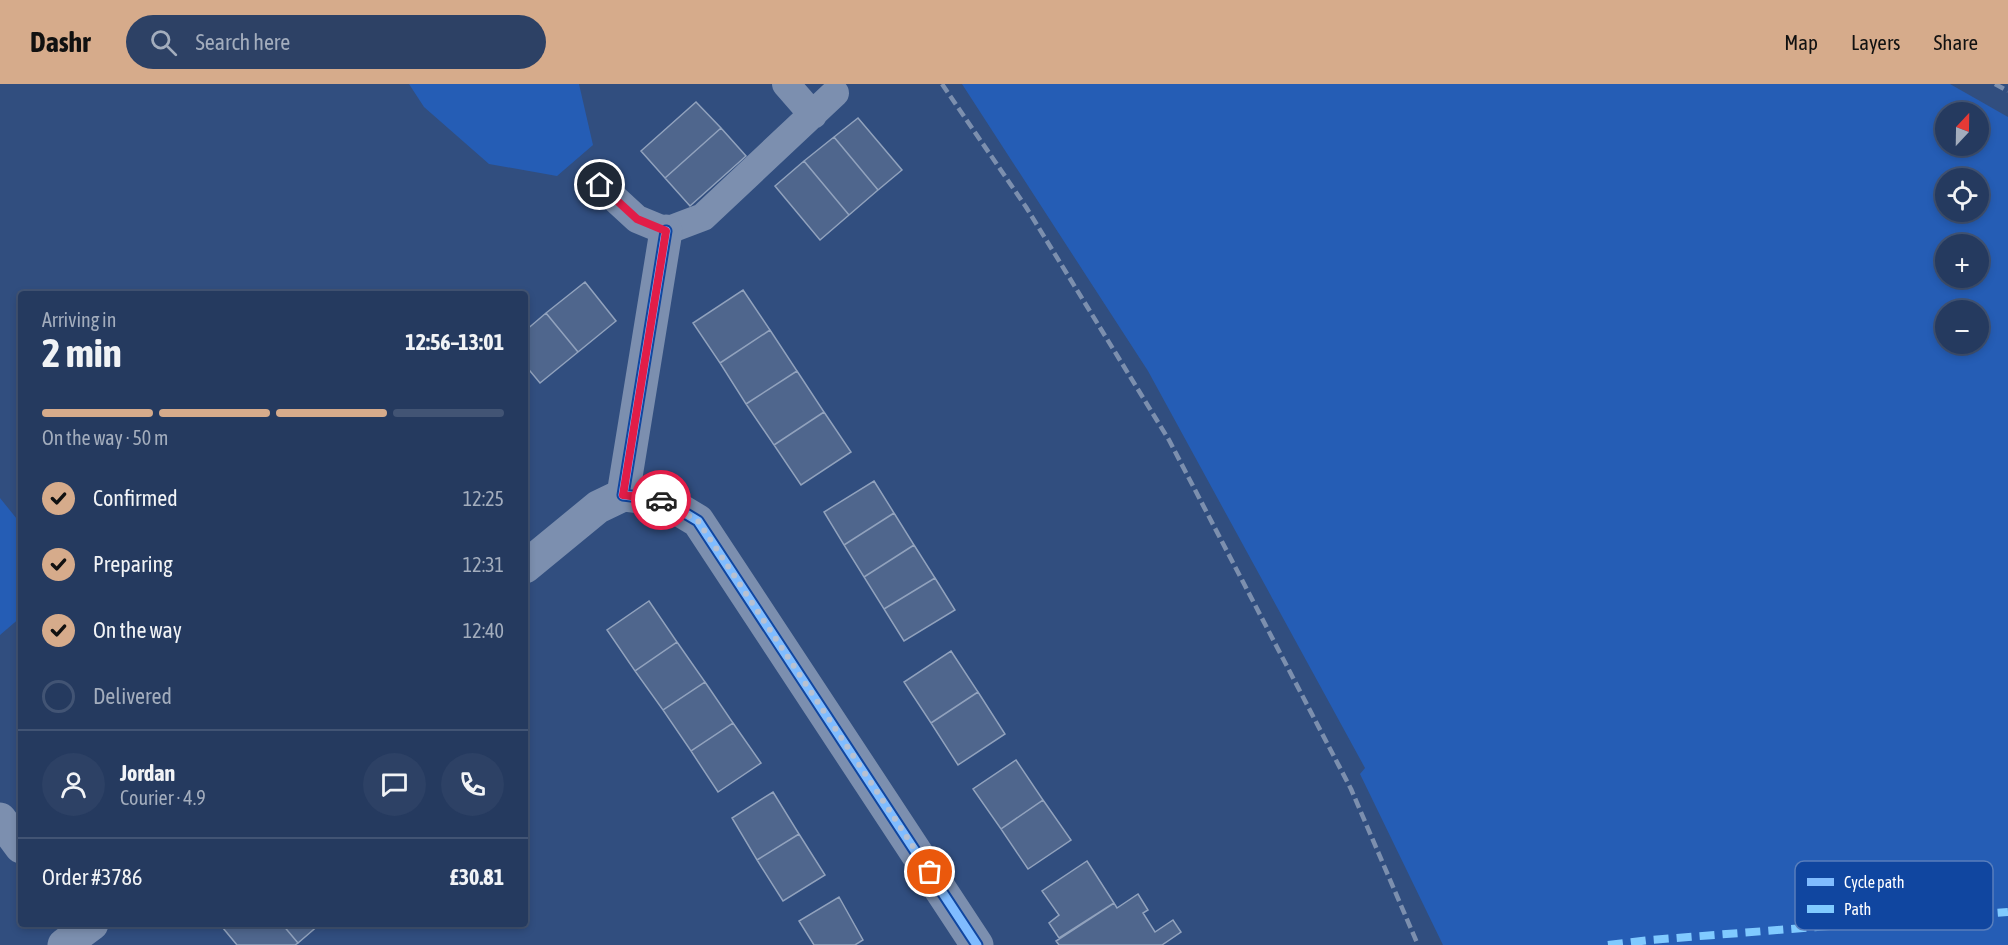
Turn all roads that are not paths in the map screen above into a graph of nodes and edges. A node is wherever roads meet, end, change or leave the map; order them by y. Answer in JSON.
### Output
{"nodes":[{"id":1,"x":786,"y":84,"type":"edge"},
{"id":2,"x":835,"y":93,"type":"dead end"},
{"id":3,"x":813,"y":115,"type":"junction"},
{"id":4,"x":600,"y":185,"type":"dead end"},
{"id":5,"x":666,"y":231,"type":"junction"},
{"id":6,"x":623,"y":495,"type":"junction"},
{"id":7,"x":528,"y":565,"type":"edge"},
{"id":8,"x":0,"y":819,"type":"edge"},
{"id":9,"x":18,"y":843,"type":"edge"},
{"id":10,"x":977,"y":945,"type":"edge"}],
"edges":[{"from":1,"to":3,"type":"lane"},
{"from":2,"to":3,"type":"lane"},
{"from":3,"to":5,"type":"lane"},
{"from":4,"to":5,"type":"lane"},
{"from":5,"to":6,"type":"street"},
{"from":6,"to":7,"type":"street"},
{"from":6,"to":10,"type":"street"},
{"from":8,"to":9,"type":"street"}]}
